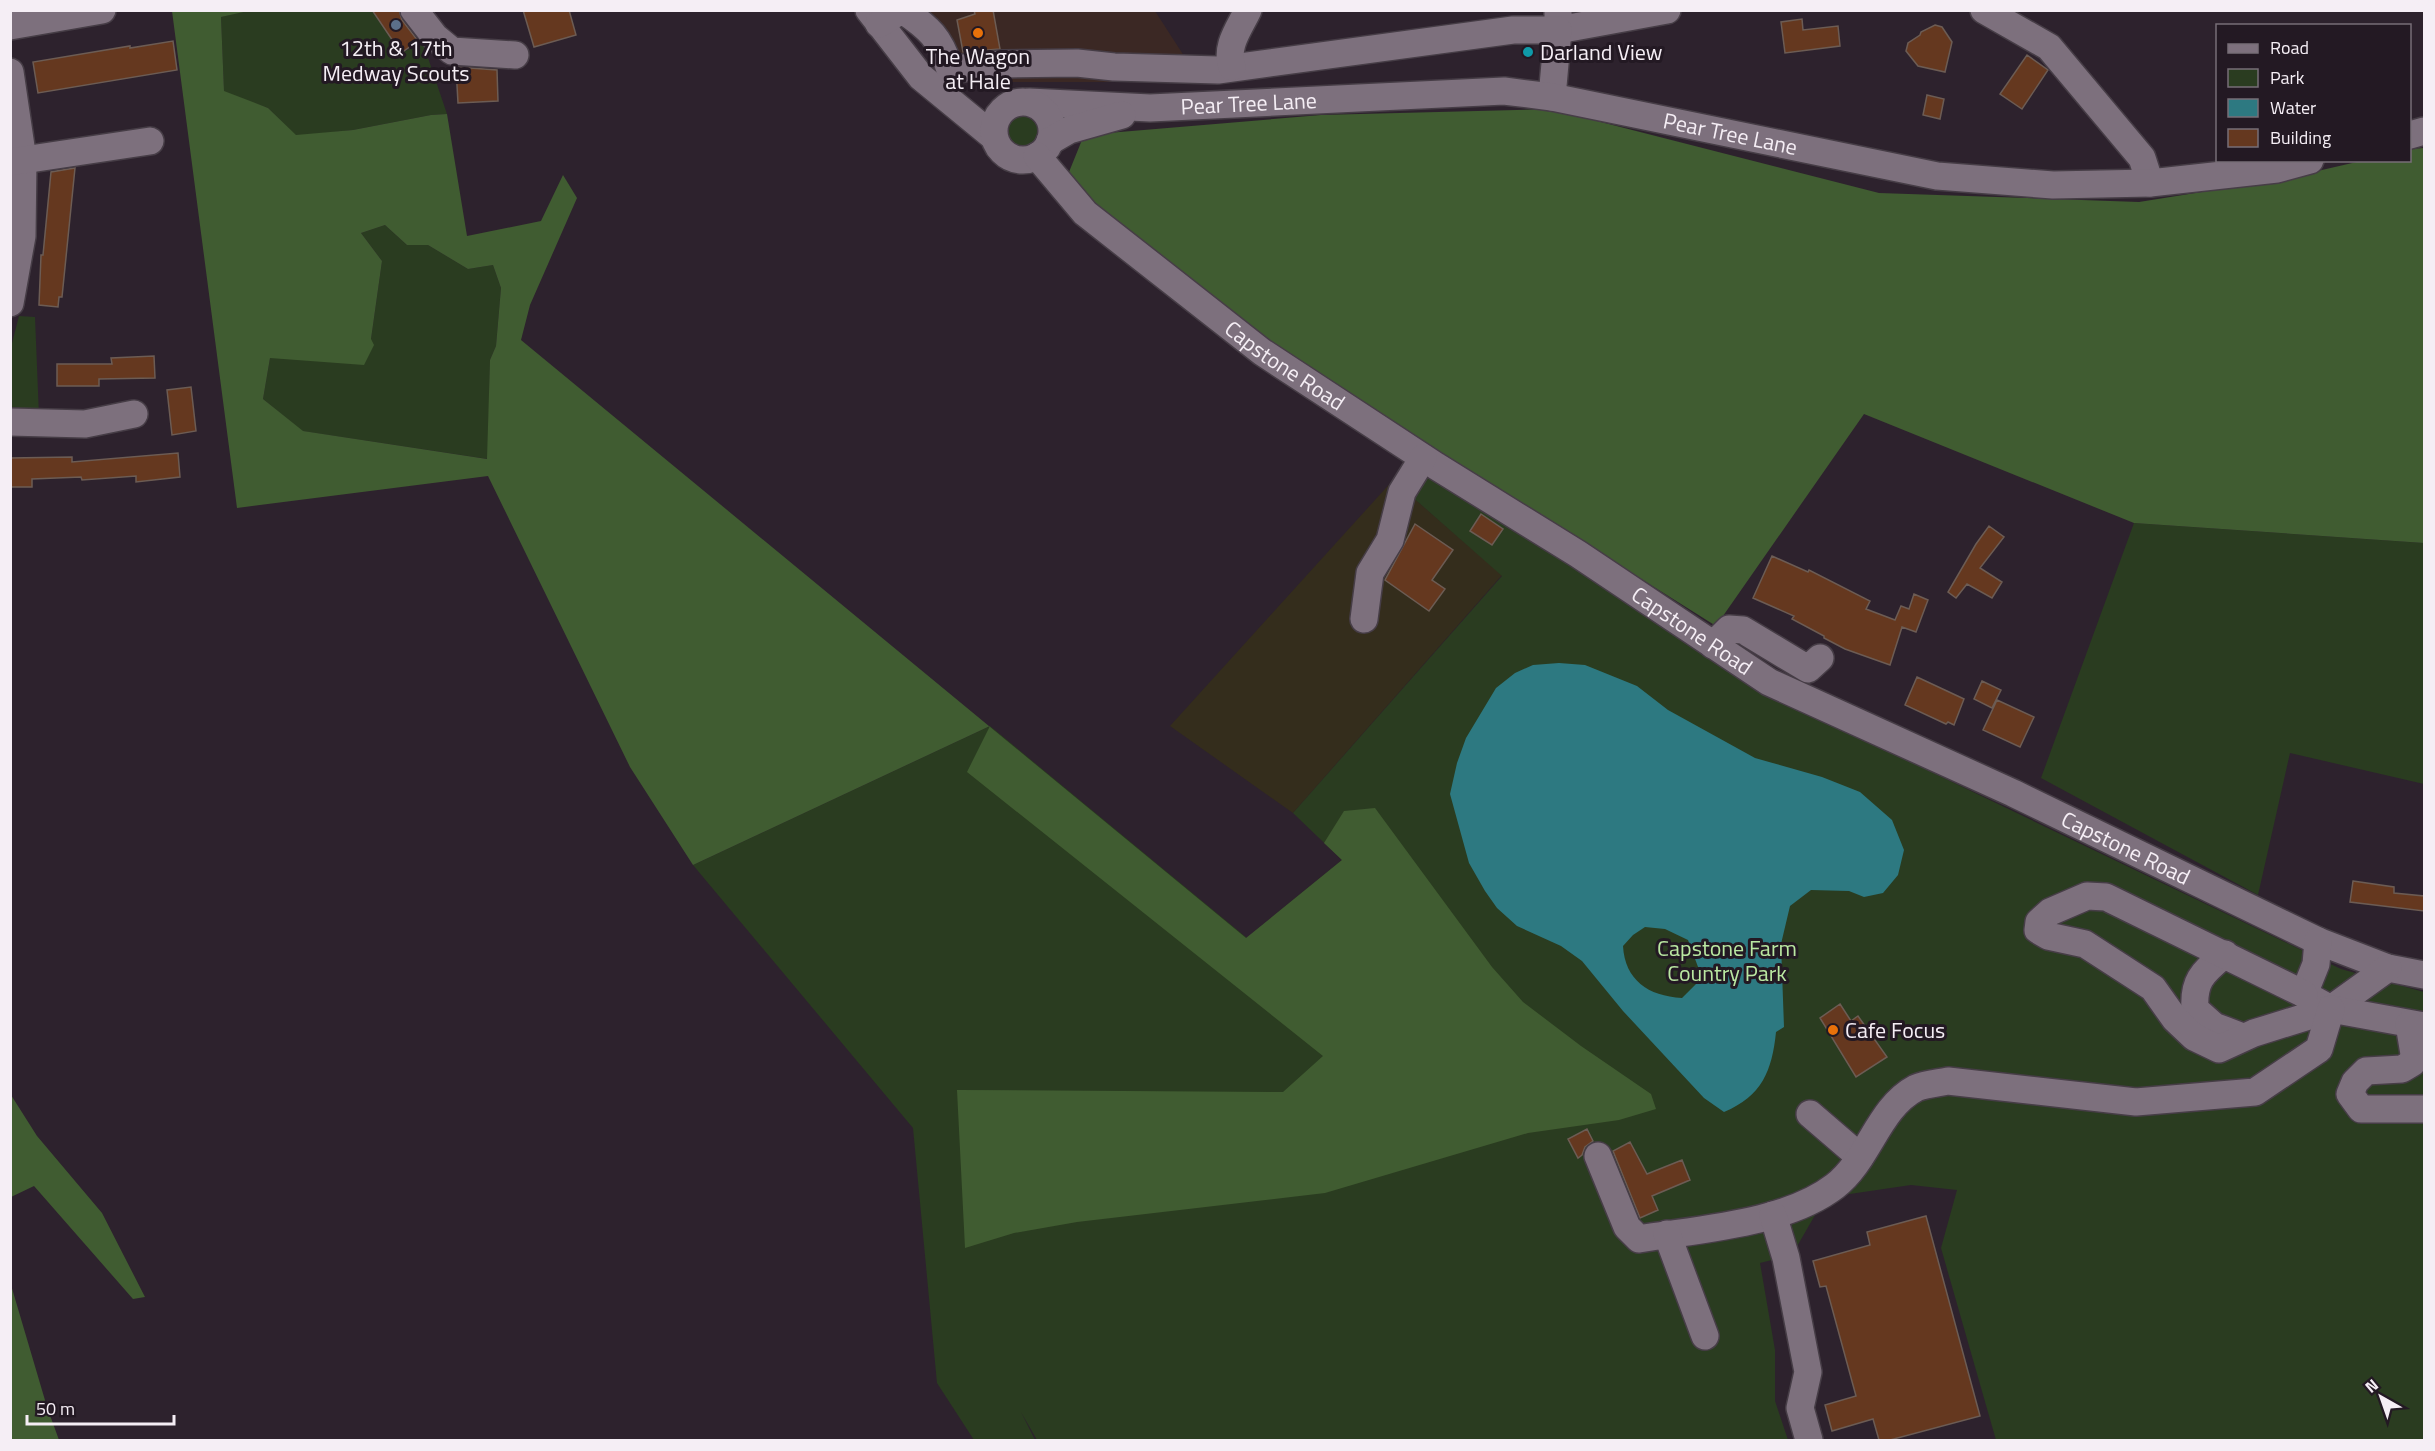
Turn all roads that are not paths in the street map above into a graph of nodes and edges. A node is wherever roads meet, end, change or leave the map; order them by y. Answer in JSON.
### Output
{"nodes":[{"id":1,"x":102,"y":10,"type":"edge"},
{"id":2,"x":414,"y":10,"type":"edge"},
{"id":3,"x":1248,"y":10,"type":"edge"},
{"id":4,"x":1668,"y":10,"type":"edge"},
{"id":5,"x":1984,"y":10,"type":"edge"},
{"id":6,"x":874,"y":17,"type":"edge"},
{"id":7,"x":1558,"y":20,"type":"edge"},
{"id":8,"x":10,"y":26,"type":"edge"},
{"id":9,"x":515,"y":55,"type":"dead end"},
{"id":10,"x":1232,"y":67,"type":"junction"},
{"id":11,"x":10,"y":72,"type":"edge"},
{"id":12,"x":933,"y":88,"type":"junction"},
{"id":13,"x":1552,"y":97,"type":"junction"},
{"id":14,"x":1019,"y":104,"type":"junction"},
{"id":15,"x":1150,"y":108,"type":"junction"},
{"id":16,"x":994,"y":137,"type":"junction"},
{"id":17,"x":150,"y":141,"type":"dead end"},
{"id":18,"x":1043,"y":148,"type":"junction"},
{"id":19,"x":17,"y":161,"type":"edge"},
{"id":20,"x":2303,"y":162,"type":"edge"},
{"id":21,"x":2150,"y":183,"type":"junction"},
{"id":22,"x":10,"y":303,"type":"edge"},
{"id":23,"x":134,"y":414,"type":"dead end"},
{"id":24,"x":10,"y":422,"type":"edge"},
{"id":25,"x":1423,"y":458,"type":"junction"},
{"id":26,"x":1364,"y":619,"type":"dead end"},
{"id":27,"x":1713,"y":645,"type":"junction"},
{"id":28,"x":1820,"y":658,"type":"dead end"},
{"id":29,"x":2318,"y":941,"type":"junction"},
{"id":30,"x":2225,"y":954,"type":"junction"},
{"id":31,"x":2388,"y":968,"type":"junction"},
{"id":32,"x":2424,"y":975,"type":"edge"},
{"id":33,"x":2304,"y":994,"type":"junction"},
{"id":34,"x":2331,"y":1009,"type":"junction"},
{"id":35,"x":2417,"y":1025,"type":"edge"},
{"id":36,"x":2243,"y":1037,"type":"junction"},
{"id":37,"x":2424,"y":1109,"type":"edge"},
{"id":38,"x":1810,"y":1114,"type":"dead end"},
{"id":39,"x":1598,"y":1156,"type":"dead end"},
{"id":40,"x":1860,"y":1157,"type":"junction"},
{"id":41,"x":1773,"y":1215,"type":"junction"},
{"id":42,"x":1667,"y":1234,"type":"junction"},
{"id":43,"x":1706,"y":1336,"type":"dead end"},
{"id":44,"x":1809,"y":1440,"type":"edge"}],
"edges":[{"from":1,"to":8,"type":"street"},
{"from":2,"to":9,"type":"street"},
{"from":3,"to":10,"type":"street"},
{"from":4,"to":7,"type":"street"},
{"from":5,"to":21,"type":"street"},
{"from":6,"to":10,"type":"street"},
{"from":6,"to":12,"type":"street"},
{"from":7,"to":10,"type":"street"},
{"from":7,"to":13,"type":"street"},
{"from":11,"to":19,"type":"street"},
{"from":12,"to":14,"type":"street"},
{"from":12,"to":16,"type":"street"},
{"from":13,"to":15,"type":"street","name":"Pear Tree Lane"},
{"from":13,"to":21,"type":"street","name":"Pear Tree Lane"},
{"from":14,"to":15,"type":"street","name":"Pear Tree Lane"},
{"from":14,"to":16,"type":"street"},
{"from":14,"to":18,"type":"street"},
{"from":15,"to":18,"type":"street","name":"Pear Tree Lane"},
{"from":16,"to":18,"type":"street"},
{"from":17,"to":19,"type":"street"},
{"from":18,"to":25,"type":"street","name":"Capstone Road"},
{"from":19,"to":22,"type":"street"},
{"from":20,"to":21,"type":"street","name":"Pear Tree Lane"},
{"from":23,"to":24,"type":"street"},
{"from":25,"to":26,"type":"street"},
{"from":25,"to":27,"type":"street","name":"Capstone Road"},
{"from":27,"to":28,"type":"street"},
{"from":27,"to":29,"type":"street","name":"Capstone Road"},
{"from":29,"to":31,"type":"street","name":"Capstone Road"},
{"from":29,"to":33,"type":"street"},
{"from":30,"to":33,"type":"street"},
{"from":30,"to":36,"type":"street"},
{"from":30,"to":36,"type":"street"},
{"from":31,"to":32,"type":"street","name":"Capstone Road"},
{"from":31,"to":34,"type":"street"},
{"from":33,"to":34,"type":"street"},
{"from":34,"to":35,"type":"street"},
{"from":34,"to":36,"type":"street"},
{"from":34,"to":40,"type":"street"},
{"from":35,"to":37,"type":"street"},
{"from":38,"to":40,"type":"street"},
{"from":39,"to":42,"type":"street"},
{"from":40,"to":41,"type":"street"},
{"from":41,"to":42,"type":"street"},
{"from":41,"to":44,"type":"street"},
{"from":42,"to":43,"type":"street"}]}
